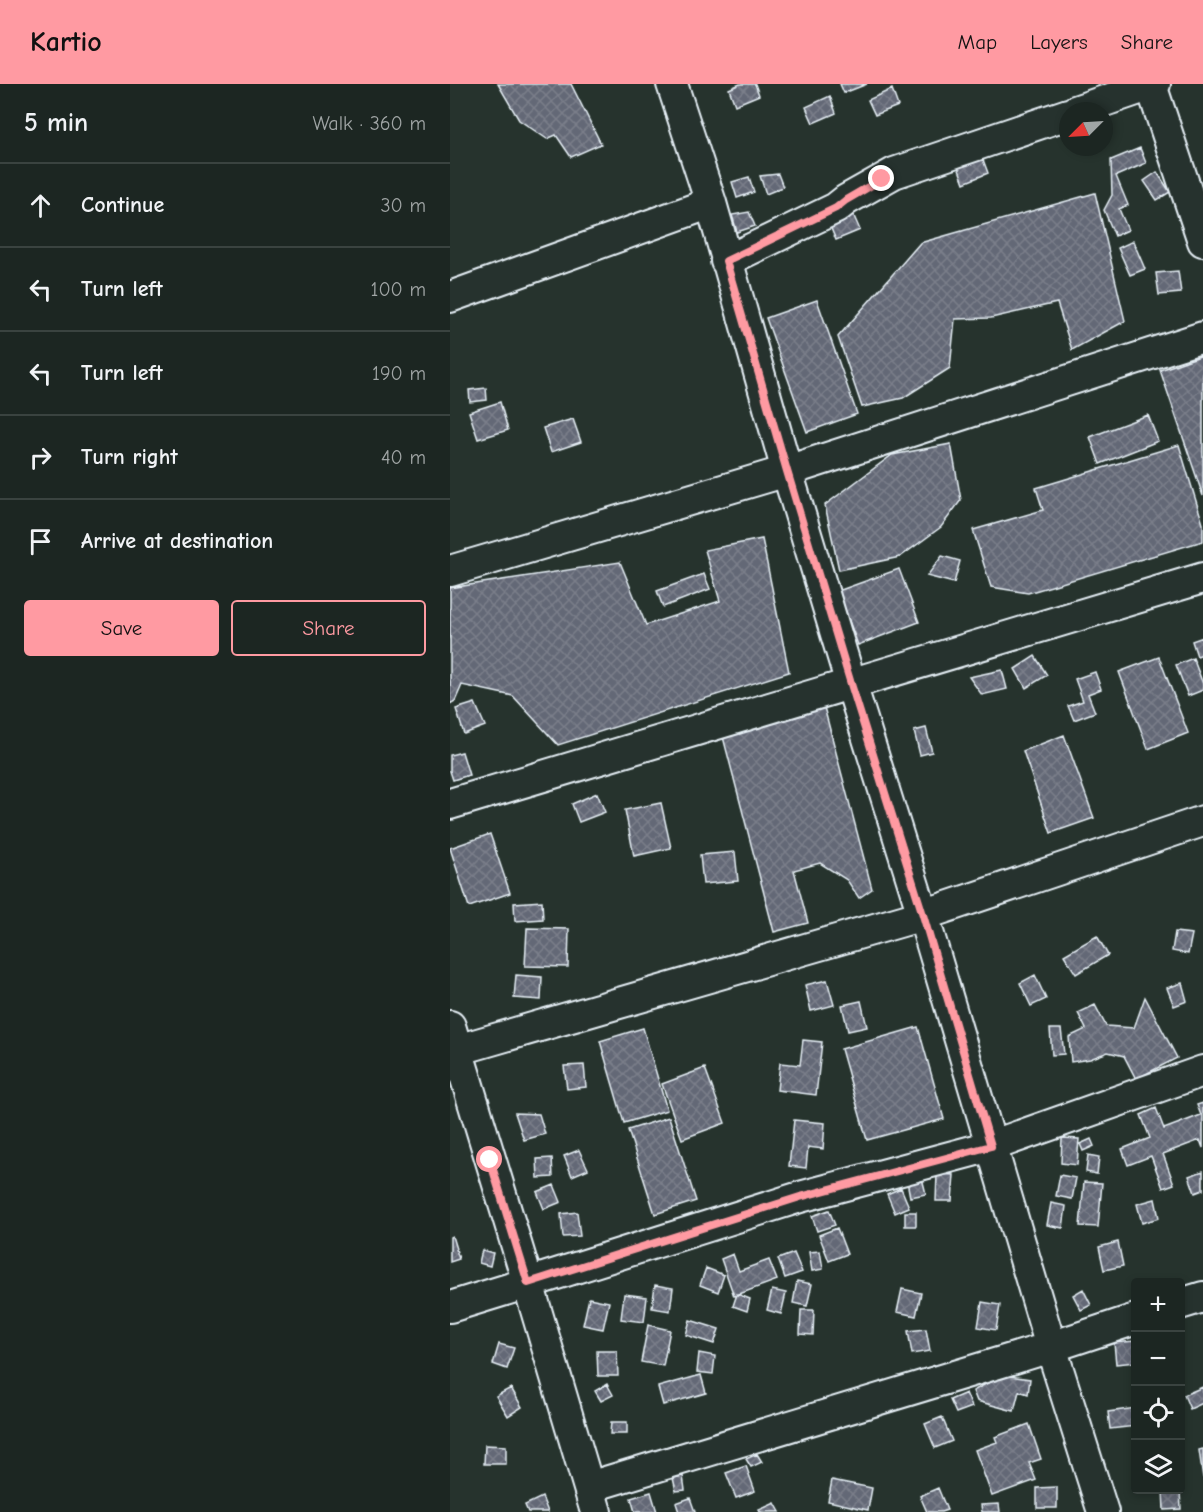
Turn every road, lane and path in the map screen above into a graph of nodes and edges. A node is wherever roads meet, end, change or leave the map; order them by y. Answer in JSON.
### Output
{"nodes":[{"id":1,"x":672,"y":84,"type":"edge"},
{"id":2,"x":1153,"y":85,"type":"edge"},
{"id":3,"x":1103,"y":102,"type":"edge"},
{"id":4,"x":1059,"y":117,"type":"edge"},
{"id":5,"x":711,"y":203,"type":"junction"},
{"id":6,"x":1203,"y":241,"type":"edge"},
{"id":7,"x":726,"y":261,"type":"junction"},
{"id":8,"x":450,"y":297,"type":"edge"},
{"id":9,"x":1203,"y":337,"type":"edge"},
{"id":10,"x":787,"y":471,"type":"junction"},
{"id":11,"x":450,"y":571,"type":"edge"},
{"id":12,"x":1203,"y":578,"type":"edge"},
{"id":13,"x":851,"y":684,"type":"junction"},
{"id":14,"x":450,"y":804,"type":"edge"},
{"id":15,"x":1203,"y":821,"type":"edge"},
{"id":16,"x":923,"y":915,"type":"junction"},
{"id":17,"x":452,"y":1042,"type":"edge"},
{"id":18,"x":1203,"y":1071,"type":"edge"},
{"id":19,"x":991,"y":1146,"type":"junction"},
{"id":20,"x":528,"y":1283,"type":"junction"},
{"id":21,"x":1203,"y":1297,"type":"edge"},
{"id":22,"x":1185,"y":1302,"type":"edge"},
{"id":23,"x":450,"y":1307,"type":"edge"},
{"id":24,"x":1131,"y":1321,"type":"edge"},
{"id":25,"x":1051,"y":1347,"type":"junction"},
{"id":26,"x":593,"y":1500,"type":"edge"},
{"id":27,"x":1103,"y":1512,"type":"edge"}],
"edges":[{"from":1,"to":5,"type":"street"},
{"from":2,"to":3,"type":"street"},
{"from":2,"to":6,"type":"street"},
{"from":4,"to":7,"type":"street"},
{"from":5,"to":7,"type":"street"},
{"from":5,"to":8,"type":"street"},
{"from":7,"to":10,"type":"street"},
{"from":9,"to":10,"type":"street"},
{"from":10,"to":11,"type":"street"},
{"from":10,"to":13,"type":"street"},
{"from":12,"to":13,"type":"street"},
{"from":13,"to":14,"type":"street"},
{"from":13,"to":16,"type":"street"},
{"from":15,"to":16,"type":"street"},
{"from":16,"to":17,"type":"street"},
{"from":16,"to":19,"type":"street"},
{"from":17,"to":20,"type":"street"},
{"from":18,"to":19,"type":"street"},
{"from":19,"to":20,"type":"street"},
{"from":19,"to":25,"type":"street"},
{"from":20,"to":23,"type":"street"},
{"from":20,"to":26,"type":"street"},
{"from":21,"to":22,"type":"street"},
{"from":24,"to":25,"type":"street"},
{"from":25,"to":26,"type":"street"},
{"from":25,"to":27,"type":"street"}]}
